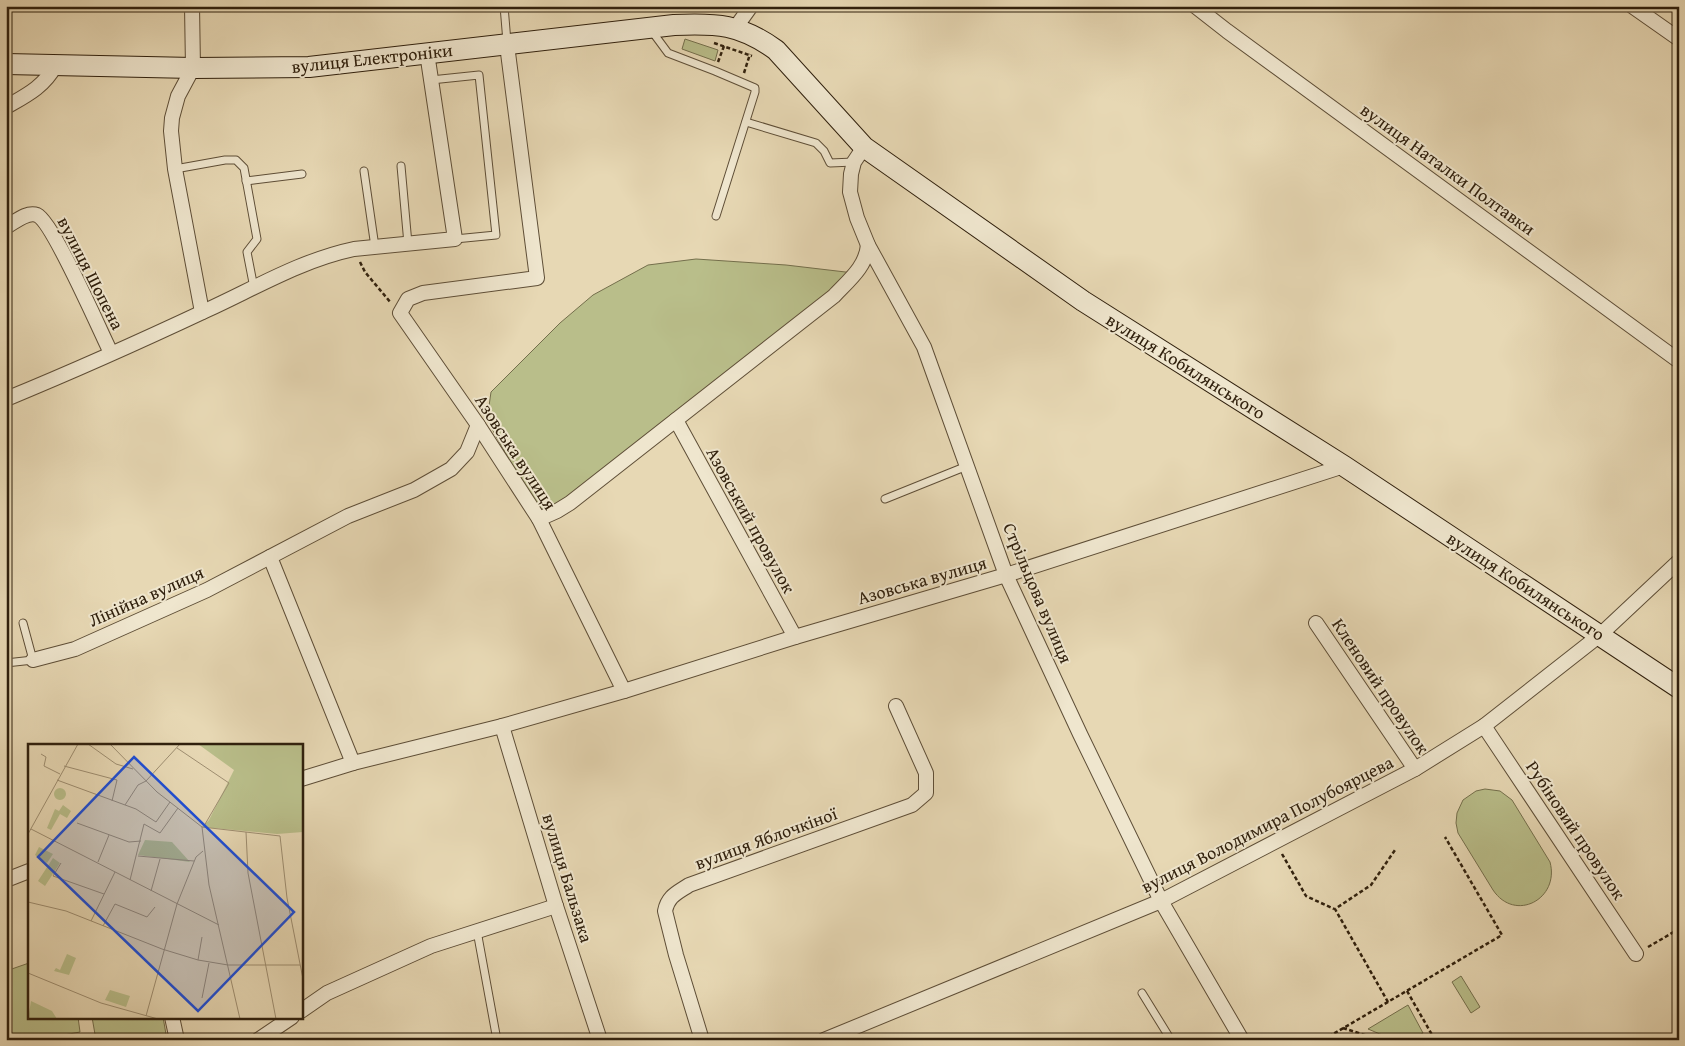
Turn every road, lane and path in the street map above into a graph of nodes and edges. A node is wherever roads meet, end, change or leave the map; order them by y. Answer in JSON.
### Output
{"nodes":[{"id":1,"x":192,"y":6,"type":"edge"},
{"id":2,"x":504,"y":6,"type":"edge"},
{"id":3,"x":742,"y":6,"type":"edge"},
{"id":4,"x":751,"y":6,"type":"edge"},
{"id":5,"x":1196,"y":6,"type":"edge"},
{"id":6,"x":1632,"y":6,"type":"edge"},
{"id":7,"x":733,"y":27,"type":"junction"},
{"id":8,"x":649,"y":28,"type":"junction"},
{"id":9,"x":1679,"y":38,"type":"edge"},
{"id":10,"x":706,"y":40,"type":"dead end"},
{"id":11,"x":507,"y":45,"type":"junction"},
{"id":12,"x":724,"y":46,"type":"junction"},
{"id":13,"x":752,"y":46,"type":"junction"},
{"id":14,"x":427,"y":53,"type":"junction"},
{"id":15,"x":757,"y":58,"type":"dead end"},
{"id":16,"x":6,"y":64,"type":"edge"},
{"id":17,"x":55,"y":66,"type":"junction"},
{"id":18,"x":194,"y":68,"type":"junction"},
{"id":19,"x":715,"y":71,"type":"junction"},
{"id":20,"x":431,"y":80,"type":"junction"},
{"id":21,"x":741,"y":82,"type":"junction"},
{"id":22,"x":6,"y":107,"type":"edge"},
{"id":23,"x":746,"y":122,"type":"junction"},
{"id":24,"x":859,"y":155,"type":"junction"},
{"id":25,"x":401,"y":166,"type":"dead end"},
{"id":26,"x":175,"y":169,"type":"junction"},
{"id":27,"x":364,"y":171,"type":"dead end"},
{"id":28,"x":302,"y":174,"type":"dead end"},
{"id":29,"x":246,"y":181,"type":"junction"},
{"id":30,"x":716,"y":216,"type":"dead end"},
{"id":31,"x":6,"y":227,"type":"edge"},
{"id":32,"x":455,"y":239,"type":"junction"},
{"id":33,"x":408,"y":244,"type":"junction"},
{"id":34,"x":868,"y":245,"type":"junction"},
{"id":35,"x":376,"y":247,"type":"junction"},
{"id":36,"x":354,"y":249,"type":"junction"},
{"id":37,"x":254,"y":288,"type":"junction"},
{"id":38,"x":202,"y":312,"type":"junction"},
{"id":39,"x":400,"y":313,"type":"junction"},
{"id":40,"x":111,"y":353,"type":"junction"},
{"id":41,"x":1679,"y":361,"type":"edge"},
{"id":42,"x":6,"y":399,"type":"edge"},
{"id":43,"x":676,"y":420,"type":"junction"},
{"id":44,"x":478,"y":425,"type":"junction"},
{"id":45,"x":967,"y":466,"type":"junction"},
{"id":46,"x":1344,"y":466,"type":"junction"},
{"id":47,"x":884,"y":499,"type":"dead end"},
{"id":48,"x":539,"y":519,"type":"junction"},
{"id":49,"x":270,"y":557,"type":"junction"},
{"id":50,"x":1679,"y":561,"type":"edge"},
{"id":51,"x":1006,"y":575,"type":"junction"},
{"id":52,"x":23,"y":623,"type":"dead end"},
{"id":53,"x":1316,"y":623,"type":"dead end"},
{"id":54,"x":1600,"y":635,"type":"junction"},
{"id":55,"x":794,"y":637,"type":"junction"},
{"id":56,"x":33,"y":660,"type":"junction"},
{"id":57,"x":6,"y":663,"type":"edge"},
{"id":58,"x":1679,"y":688,"type":"edge"},
{"id":59,"x":624,"y":691,"type":"junction"},
{"id":60,"x":896,"y":706,"type":"dead end"},
{"id":61,"x":502,"y":726,"type":"junction"},
{"id":62,"x":1484,"y":726,"type":"junction"},
{"id":63,"x":353,"y":763,"type":"junction"},
{"id":64,"x":1415,"y":769,"type":"junction"},
{"id":65,"x":302,"y":779,"type":"edge"},
{"id":66,"x":1445,"y":836,"type":"dead end"},
{"id":67,"x":1274,"y":842,"type":"junction"},
{"id":68,"x":1395,"y":850,"type":"dead end"},
{"id":69,"x":28,"y":871,"type":"edge"},
{"id":70,"x":6,"y":880,"type":"edge"},
{"id":71,"x":1161,"y":901,"type":"junction"},
{"id":72,"x":556,"y":906,"type":"junction"},
{"id":73,"x":1335,"y":909,"type":"junction"},
{"id":74,"x":1679,"y":929,"type":"edge"},
{"id":75,"x":477,"y":931,"type":"junction"},
{"id":76,"x":1636,"y":954,"type":"joint"},
{"id":77,"x":1406,"y":991,"type":"junction"},
{"id":78,"x":1142,"y":993,"type":"dead end"},
{"id":79,"x":1388,"y":1002,"type":"junction"},
{"id":80,"x":302,"y":1010,"type":"edge"},
{"id":81,"x":172,"y":1018,"type":"edge"},
{"id":82,"x":291,"y":1018,"type":"edge"},
{"id":83,"x":1343,"y":1028,"type":"junction"},
{"id":84,"x":177,"y":1040,"type":"edge"},
{"id":85,"x":258,"y":1040,"type":"edge"},
{"id":86,"x":497,"y":1040,"type":"edge"},
{"id":87,"x":600,"y":1040,"type":"edge"},
{"id":88,"x":702,"y":1040,"type":"edge"},
{"id":89,"x":824,"y":1040,"type":"edge"},
{"id":90,"x":1171,"y":1040,"type":"edge"},
{"id":91,"x":1242,"y":1040,"type":"edge"},
{"id":92,"x":1323,"y":1040,"type":"edge"},
{"id":93,"x":1380,"y":1040,"type":"edge"},
{"id":94,"x":1435,"y":1040,"type":"edge"}],
"edges":[{"from":1,"to":18,"type":"street"},
{"from":2,"to":11,"type":"lane"},
{"from":3,"to":7,"type":"street"},
{"from":4,"to":7,"type":"street"},
{"from":5,"to":41,"type":"street","name":"вулиця Наталки Полтавки"},
{"from":6,"to":9,"type":"street"},
{"from":7,"to":8,"type":"main road","name":"вулиця Електроніки"},
{"from":7,"to":12,"type":"path"},
{"from":7,"to":13,"type":"main road","name":"вулиця Кобилянського"},
{"from":8,"to":11,"type":"main road","name":"вулиця Електроніки"},
{"from":8,"to":19,"type":"lane"},
{"from":10,"to":12,"type":"path"},
{"from":11,"to":14,"type":"main road","name":"вулиця Електроніки"},
{"from":11,"to":39,"type":"street"},
{"from":12,"to":13,"type":"path"},
{"from":12,"to":19,"type":"path"},
{"from":13,"to":15,"type":"path"},
{"from":13,"to":21,"type":"path"},
{"from":13,"to":24,"type":"main road","name":"вулиця Кобилянського"},
{"from":14,"to":18,"type":"main road","name":"вулиця Електроніки"},
{"from":14,"to":20,"type":"street"},
{"from":16,"to":17,"type":"main road","name":"вулиця Електроніки"},
{"from":17,"to":18,"type":"main road","name":"вулиця Електроніки"},
{"from":17,"to":22,"type":"street"},
{"from":18,"to":26,"type":"street"},
{"from":19,"to":21,"type":"lane"},
{"from":20,"to":32,"type":"street"},
{"from":20,"to":32,"type":"lane"},
{"from":21,"to":23,"type":"lane"},
{"from":23,"to":24,"type":"lane"},
{"from":23,"to":30,"type":"lane"},
{"from":24,"to":34,"type":"street","name":"Стрільцова вулиця"},
{"from":24,"to":46,"type":"main road","name":"вулиця Кобилянського"},
{"from":25,"to":33,"type":"lane"},
{"from":26,"to":29,"type":"lane"},
{"from":26,"to":38,"type":"street"},
{"from":27,"to":35,"type":"lane"},
{"from":28,"to":29,"type":"lane"},
{"from":29,"to":37,"type":"lane"},
{"from":31,"to":40,"type":"street","name":"вулиця Шопена"},
{"from":32,"to":33,"type":"street"},
{"from":33,"to":35,"type":"street"},
{"from":34,"to":43,"type":"street"},
{"from":34,"to":45,"type":"street","name":"Стрільцова вулиця"},
{"from":35,"to":36,"type":"street"},
{"from":36,"to":37,"type":"street"},
{"from":36,"to":39,"type":"path"},
{"from":37,"to":38,"type":"street"},
{"from":38,"to":40,"type":"street"},
{"from":39,"to":44,"type":"street","name":"Азовська вулиця"},
{"from":40,"to":42,"type":"street"},
{"from":43,"to":48,"type":"street"},
{"from":43,"to":55,"type":"street","name":"Азовський провулок"},
{"from":44,"to":48,"type":"street","name":"Азовська вулиця"},
{"from":44,"to":49,"type":"street","name":"Лінійна вулиця"},
{"from":45,"to":47,"type":"lane"},
{"from":45,"to":51,"type":"street","name":"Стрільцова вулиця"},
{"from":46,"to":51,"type":"street","name":"Азовська вулиця"},
{"from":46,"to":54,"type":"main road","name":"вулиця Кобилянського"},
{"from":48,"to":59,"type":"street","name":"Азовська вулиця"},
{"from":49,"to":56,"type":"street","name":"Лінійна вулиця"},
{"from":49,"to":63,"type":"street"},
{"from":50,"to":54,"type":"street","name":"вулиця Володимира Полубоярцева"},
{"from":51,"to":55,"type":"street","name":"Азовська вулиця"},
{"from":51,"to":71,"type":"street","name":"Стрільцова вулиця"},
{"from":52,"to":56,"type":"lane"},
{"from":53,"to":64,"type":"street","name":"Кленовий провулок"},
{"from":54,"to":58,"type":"main road","name":"вулиця Кобилянського"},
{"from":54,"to":62,"type":"street","name":"вулиця Володимира Полубоярцева"},
{"from":55,"to":59,"type":"street","name":"Азовська вулиця"},
{"from":56,"to":57,"type":"lane"},
{"from":59,"to":61,"type":"street","name":"Азовська вулиця"},
{"from":60,"to":88,"type":"street","name":"вулиця Яблочкіної"},
{"from":61,"to":63,"type":"street","name":"Азовська вулиця"},
{"from":61,"to":72,"type":"street","name":"вулиця Бальзака"},
{"from":62,"to":64,"type":"street","name":"вулиця Володимира Полубоярцева"},
{"from":62,"to":76,"type":"street","name":"Рубіновий провулок"},
{"from":63,"to":65,"type":"street","name":"Азовська вулиця"},
{"from":64,"to":67,"type":"street","name":"вулиця Володимира Полубоярцева"},
{"from":66,"to":77,"type":"path"},
{"from":67,"to":71,"type":"street","name":"вулиця Володимира Полубоярцева"},
{"from":67,"to":73,"type":"path"},
{"from":68,"to":73,"type":"path"},
{"from":69,"to":70,"type":"street"},
{"from":71,"to":89,"type":"street","name":"вулиця Володимира Полубоярцева"},
{"from":71,"to":91,"type":"street","name":"Стрільцова вулиця"},
{"from":72,"to":75,"type":"street"},
{"from":72,"to":87,"type":"street","name":"вулиця Бальзака"},
{"from":73,"to":79,"type":"path"},
{"from":74,"to":76,"type":"path"},
{"from":75,"to":80,"type":"street"},
{"from":75,"to":86,"type":"lane"},
{"from":77,"to":79,"type":"path"},
{"from":77,"to":94,"type":"path"},
{"from":78,"to":90,"type":"lane"},
{"from":79,"to":83,"type":"path"},
{"from":81,"to":84,"type":"street"},
{"from":82,"to":85,"type":"street"},
{"from":83,"to":92,"type":"path"},
{"from":83,"to":93,"type":"path"}]}
